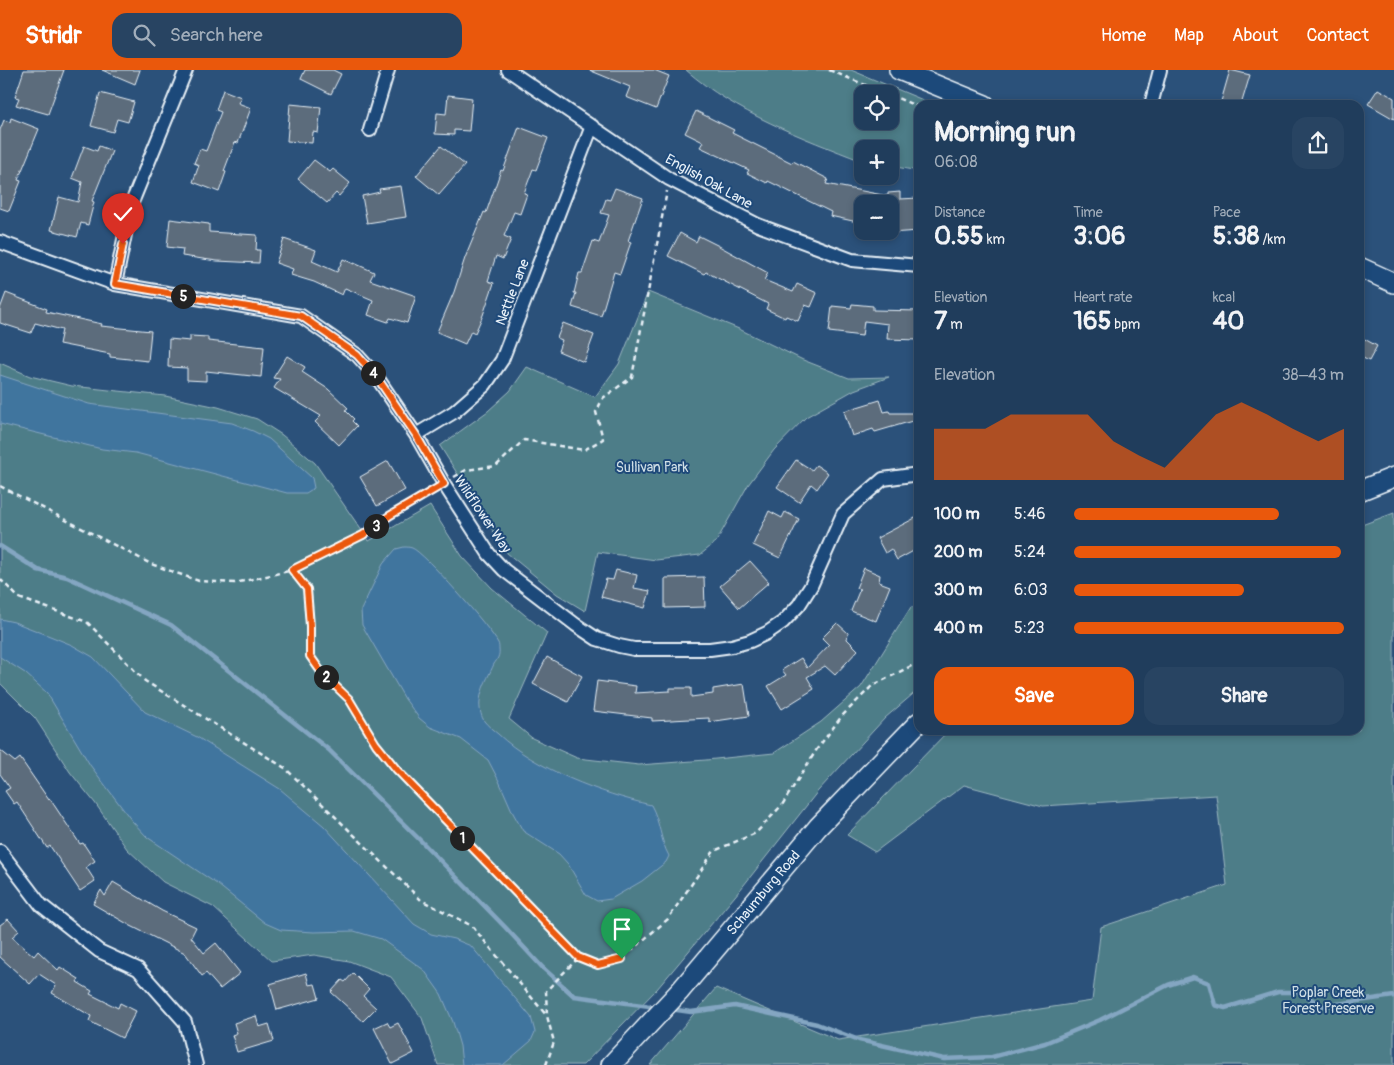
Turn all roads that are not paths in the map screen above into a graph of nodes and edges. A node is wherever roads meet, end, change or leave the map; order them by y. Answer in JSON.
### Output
{"nodes":[{"id":1,"x":186,"y":70,"type":"edge"},
{"id":2,"x":388,"y":70,"type":"edge"},
{"id":3,"x":508,"y":70,"type":"edge"},
{"id":4,"x":898,"y":70,"type":"edge"},
{"id":5,"x":1160,"y":70,"type":"edge"},
{"id":6,"x":973,"y":100,"type":"edge"},
{"id":7,"x":1152,"y":100,"type":"edge"},
{"id":8,"x":592,"y":126,"type":"junction"},
{"id":9,"x":370,"y":130,"type":"dead end"},
{"id":10,"x":0,"y":242,"type":"edge"},
{"id":11,"x":914,"y":266,"type":"edge"},
{"id":12,"x":1364,"y":269,"type":"edge"},
{"id":13,"x":1394,"y":283,"type":"edge"},
{"id":14,"x":115,"y":284,"type":"junction"},
{"id":15,"x":416,"y":435,"type":"junction"},
{"id":16,"x":914,"y":475,"type":"edge"},
{"id":17,"x":1394,"y":477,"type":"edge"},
{"id":18,"x":1364,"y":489,"type":"edge"},
{"id":19,"x":914,"y":727,"type":"edge"},
{"id":20,"x":0,"y":851,"type":"edge"},
{"id":21,"x":196,"y":1065,"type":"edge"},
{"id":22,"x":611,"y":1065,"type":"edge"}],
"edges":[{"from":1,"to":14,"type":"street"},
{"from":2,"to":9,"type":"street"},
{"from":3,"to":8,"type":"street","name":"English Oak Lane"},
{"from":4,"to":6,"type":"main road"},
{"from":5,"to":7,"type":"street"},
{"from":8,"to":11,"type":"street","name":"English Oak Lane"},
{"from":8,"to":15,"type":"street","name":"Nettle Lane"},
{"from":10,"to":14,"type":"street","name":"Wildflower Way"},
{"from":12,"to":13,"type":"main road"},
{"from":14,"to":15,"type":"street","name":"Wildflower Way"},
{"from":15,"to":16,"type":"street","name":"Wildflower Way"},
{"from":17,"to":18,"type":"main road"},
{"from":19,"to":22,"type":"main road","name":"Schaumburg Road"},
{"from":20,"to":21,"type":"street"}]}
